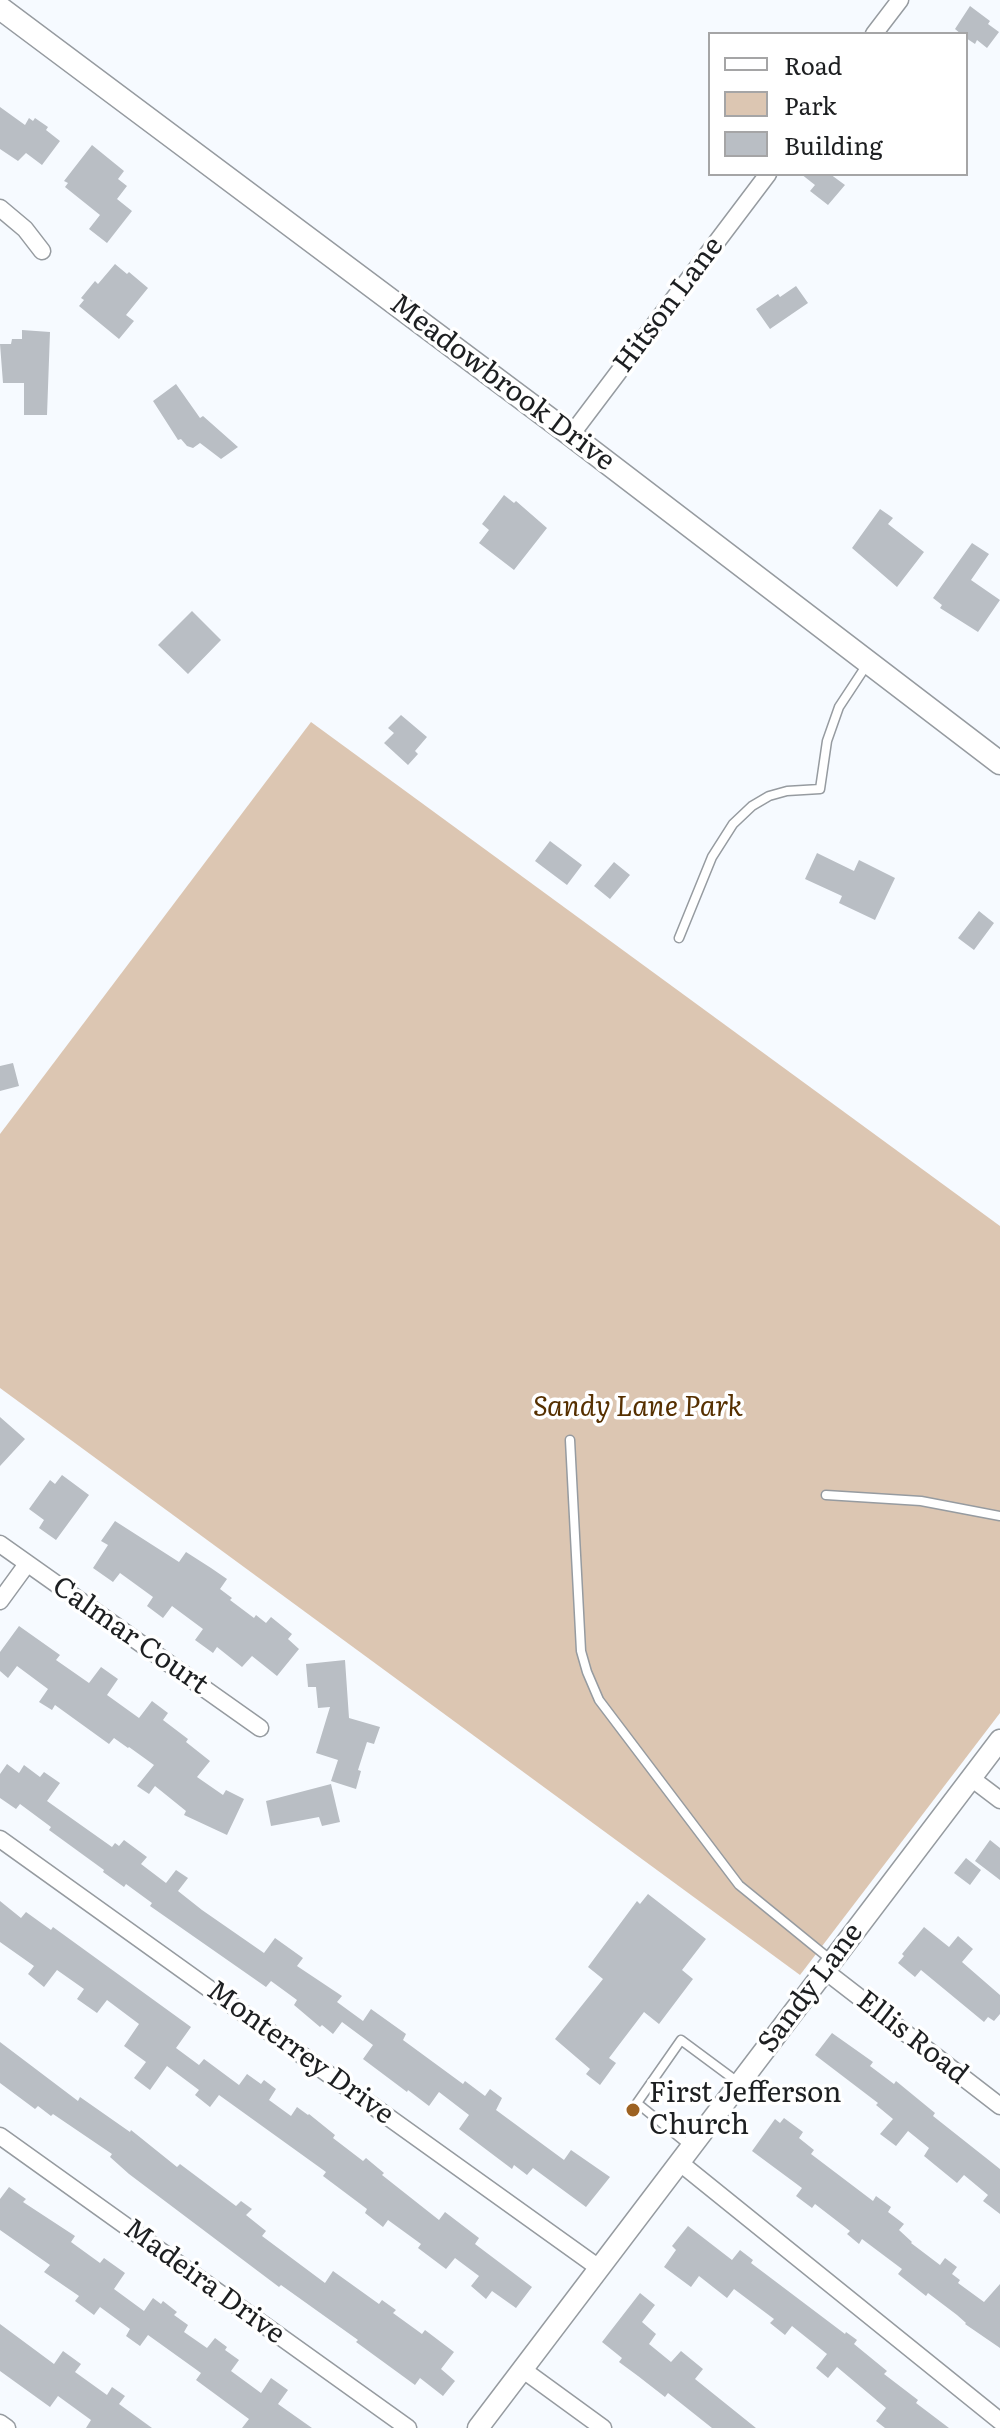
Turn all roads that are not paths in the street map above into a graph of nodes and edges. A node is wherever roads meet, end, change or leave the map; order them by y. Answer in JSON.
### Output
{"nodes":[{"id":1,"x":900,"y":0,"type":"edge"},
{"id":2,"x":0,"y":8,"type":"edge"},
{"id":3,"x":876,"y":32,"type":"edge"},
{"id":4,"x":766,"y":176,"type":"edge"},
{"id":5,"x":0,"y":208,"type":"edge"},
{"id":6,"x":42,"y":251,"type":"dead end"},
{"id":7,"x":571,"y":435,"type":"junction"},
{"id":8,"x":868,"y":662,"type":"junction"},
{"id":9,"x":1000,"y":763,"type":"edge"},
{"id":10,"x":679,"y":938,"type":"dead end"},
{"id":11,"x":570,"y":1440,"type":"dead end"},
{"id":12,"x":826,"y":1495,"type":"dead end"},
{"id":13,"x":1000,"y":1516,"type":"edge"},
{"id":14,"x":0,"y":1544,"type":"edge"},
{"id":15,"x":27,"y":1564,"type":"junction"},
{"id":16,"x":0,"y":1601,"type":"edge"},
{"id":17,"x":260,"y":1728,"type":"dead end"},
{"id":18,"x":1000,"y":1740,"type":"edge"},
{"id":19,"x":971,"y":1778,"type":"junction"},
{"id":20,"x":1000,"y":1800,"type":"edge"},
{"id":21,"x":0,"y":1839,"type":"edge"},
{"id":22,"x":828,"y":1965,"type":"junction"},
{"id":23,"x":739,"y":2083,"type":"junction"},
{"id":24,"x":1000,"y":2106,"type":"edge"},
{"id":25,"x":0,"y":2136,"type":"edge"},
{"id":26,"x":685,"y":2155,"type":"junction"},
{"id":27,"x":599,"y":2268,"type":"junction"},
{"id":28,"x":522,"y":2369,"type":"junction"},
{"id":29,"x":1000,"y":2421,"type":"edge"},
{"id":30,"x":0,"y":2423,"type":"edge"},
{"id":31,"x":7,"y":2428,"type":"edge"},
{"id":32,"x":408,"y":2428,"type":"edge"},
{"id":33,"x":478,"y":2428,"type":"edge"},
{"id":34,"x":603,"y":2428,"type":"edge"}],
"edges":[{"from":1,"to":3,"type":"street"},
{"from":2,"to":7,"type":"main road","name":"Meadowbrook Drive"},
{"from":4,"to":7,"type":"street","name":"Hitson Lane"},
{"from":5,"to":6,"type":"street"},
{"from":7,"to":8,"type":"main road","name":"Meadowbrook Drive"},
{"from":8,"to":9,"type":"main road","name":"Meadowbrook Drive"},
{"from":8,"to":10,"type":"lane"},
{"from":11,"to":22,"type":"lane"},
{"from":12,"to":13,"type":"lane"},
{"from":14,"to":15,"type":"street","name":"Calmar Court"},
{"from":15,"to":16,"type":"street"},
{"from":15,"to":17,"type":"street","name":"Calmar Court"},
{"from":18,"to":19,"type":"street","name":"Sandy Lane"},
{"from":19,"to":20,"type":"street"},
{"from":19,"to":22,"type":"street","name":"Sandy Lane"},
{"from":21,"to":27,"type":"street","name":"Monterrey Drive"},
{"from":22,"to":23,"type":"street","name":"Sandy Lane"},
{"from":22,"to":24,"type":"street","name":"Ellis Road"},
{"from":23,"to":26,"type":"street","name":"Sandy Lane"},
{"from":23,"to":26,"type":"lane"},
{"from":25,"to":32,"type":"street","name":"Madeira Drive"},
{"from":26,"to":27,"type":"street","name":"Sandy Lane"},
{"from":26,"to":29,"type":"street"},
{"from":27,"to":28,"type":"street","name":"Sandy Lane"},
{"from":28,"to":33,"type":"street","name":"Sandy Lane"},
{"from":28,"to":34,"type":"street"},
{"from":30,"to":31,"type":"street"}]}
